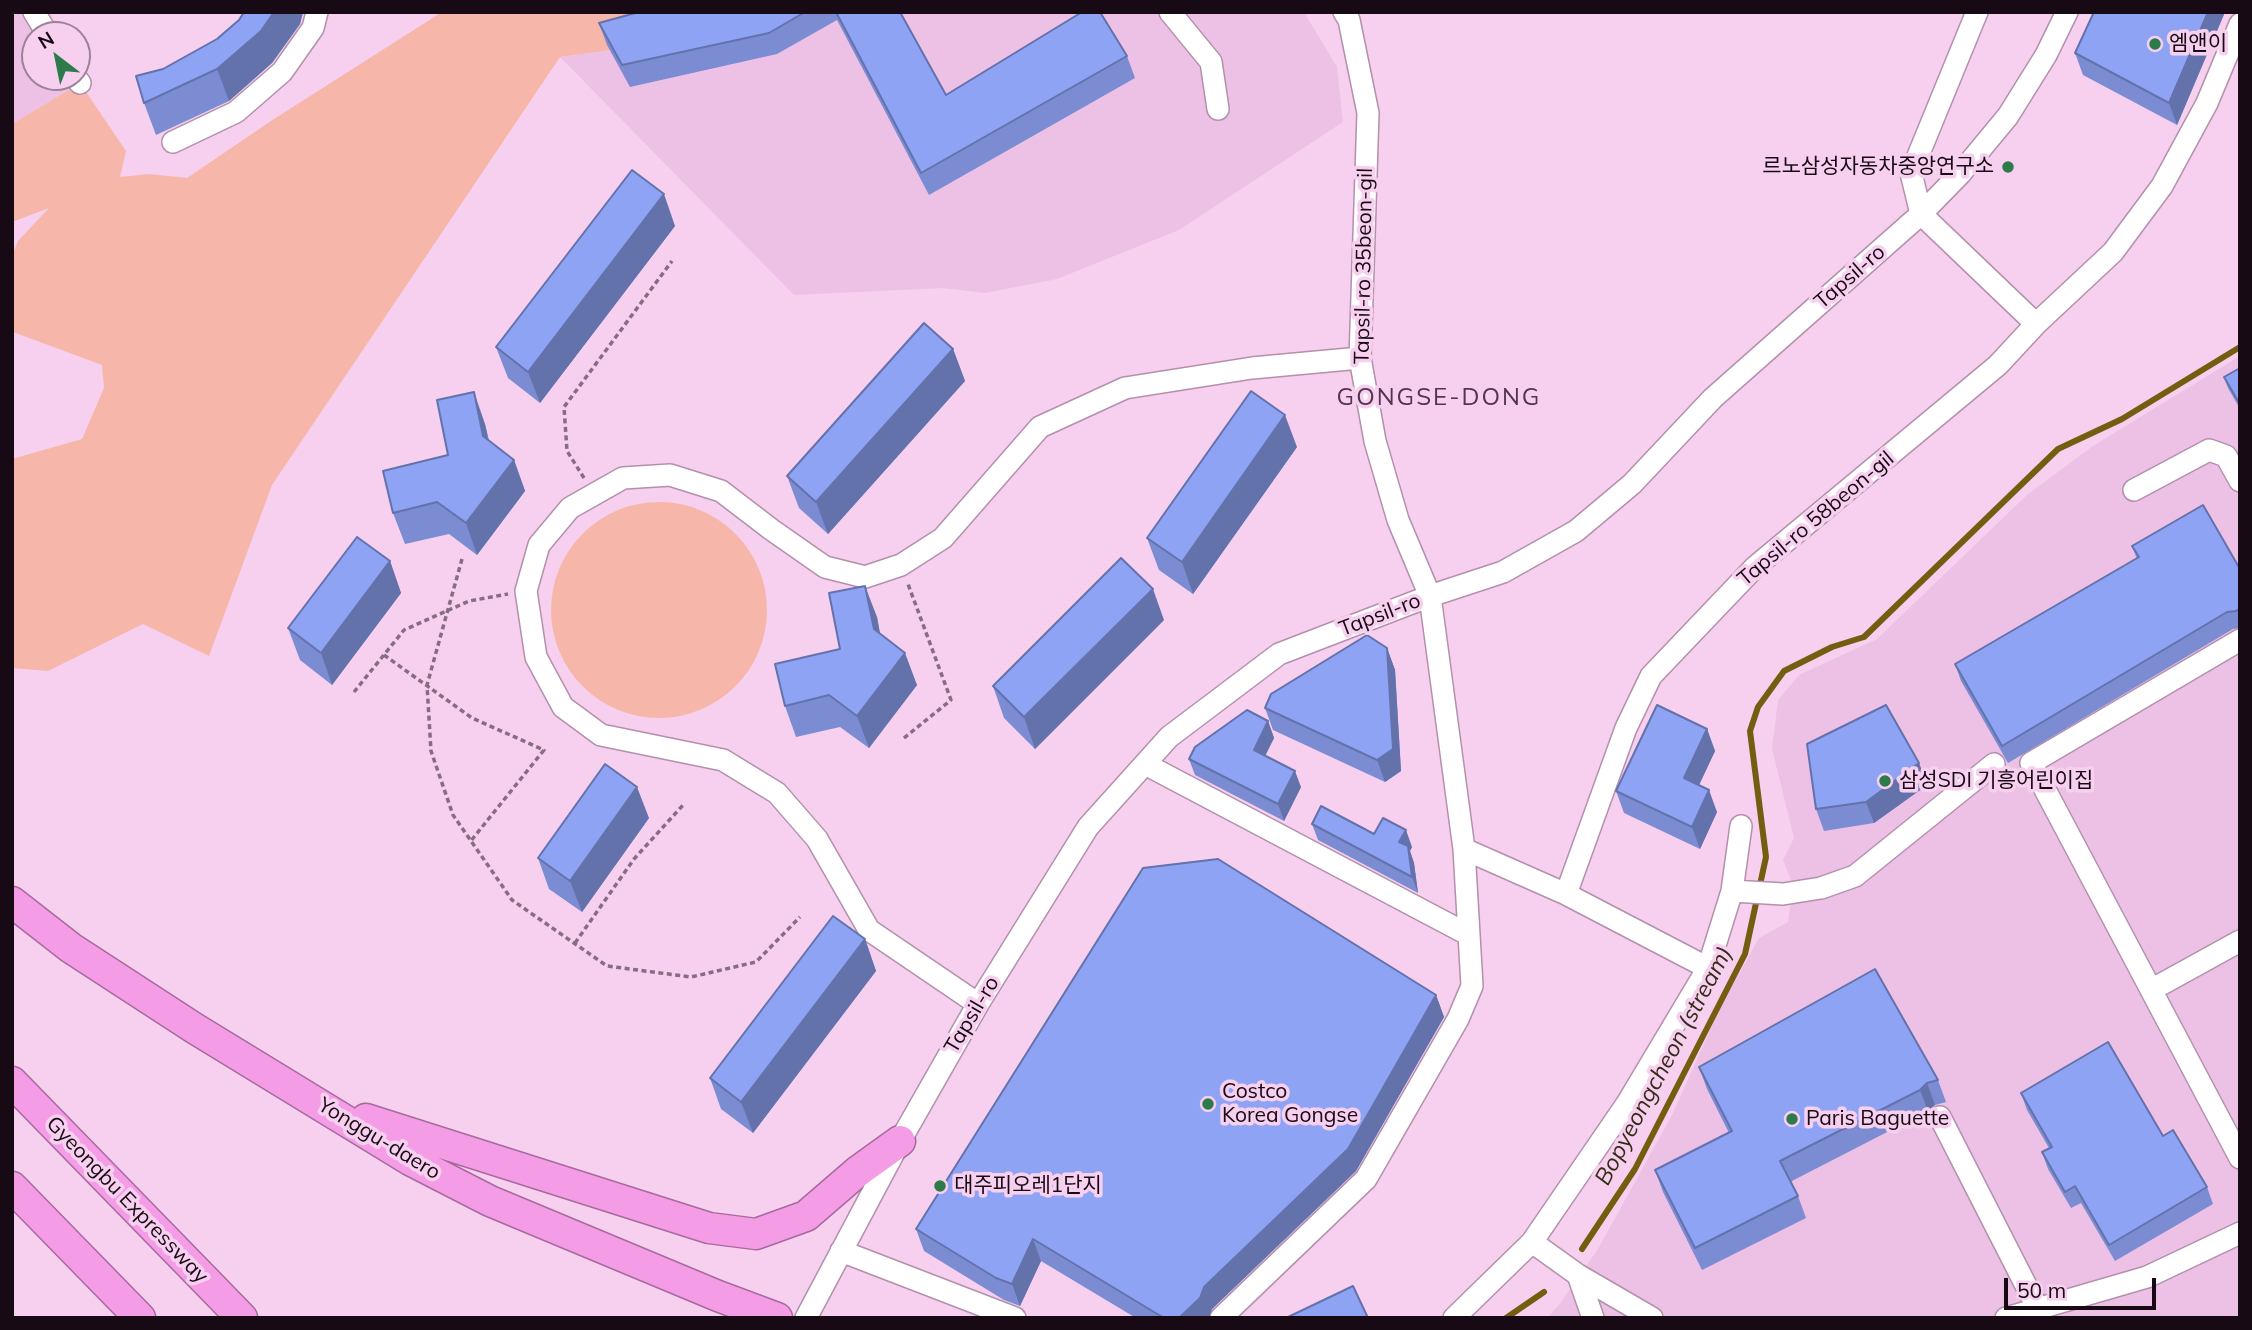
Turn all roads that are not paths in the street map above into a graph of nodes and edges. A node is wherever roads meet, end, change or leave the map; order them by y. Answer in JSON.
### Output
{"nodes":[{"id":1,"x":317,"y":12,"type":"edge"},
{"id":2,"x":1170,"y":12,"type":"edge"},
{"id":3,"x":1345,"y":12,"type":"edge"},
{"id":4,"x":1977,"y":12,"type":"edge"},
{"id":5,"x":2067,"y":12,"type":"edge"},
{"id":6,"x":2240,"y":24,"type":"edge"},
{"id":7,"x":1218,"y":109,"type":"dead end"},
{"id":8,"x":173,"y":142,"type":"dead end"},
{"id":9,"x":1920,"y":214,"type":"junction"},
{"id":10,"x":2036,"y":324,"type":"junction"},
{"id":11,"x":1360,"y":358,"type":"junction"},
{"id":12,"x":2240,"y":481,"type":"edge"},
{"id":13,"x":2134,"y":490,"type":"dead end"},
{"id":14,"x":1430,"y":596,"type":"junction"},
{"id":15,"x":2240,"y":640,"type":"edge"},
{"id":16,"x":1145,"y":764,"type":"junction"},
{"id":17,"x":1994,"y":764,"type":"dead end"},
{"id":18,"x":1741,"y":826,"type":"dead end"},
{"id":19,"x":1464,"y":849,"type":"junction"},
{"id":20,"x":1732,"y":891,"type":"junction"},
{"id":21,"x":1566,"y":894,"type":"junction"},
{"id":22,"x":12,"y":902,"type":"edge"},
{"id":23,"x":1469,"y":935,"type":"junction"},
{"id":24,"x":2240,"y":941,"type":"edge"},
{"id":25,"x":1708,"y":968,"type":"junction"},
{"id":26,"x":2151,"y":990,"type":"junction"},
{"id":27,"x":978,"y":1004,"type":"junction"},
{"id":28,"x":12,"y":1082,"type":"edge"},
{"id":29,"x":323,"y":1105,"type":"junction"},
{"id":30,"x":1940,"y":1117,"type":"dead end"},
{"id":31,"x":900,"y":1140,"type":"junction"},
{"id":32,"x":2240,"y":1158,"type":"edge"},
{"id":33,"x":12,"y":1187,"type":"edge"},
{"id":34,"x":2240,"y":1233,"type":"edge"},
{"id":35,"x":1532,"y":1242,"type":"junction"},
{"id":36,"x":841,"y":1251,"type":"junction"},
{"id":37,"x":1578,"y":1275,"type":"junction"},
{"id":38,"x":2038,"y":1309,"type":"junction"},
{"id":39,"x":140,"y":1318,"type":"edge"},
{"id":40,"x":242,"y":1318,"type":"edge"},
{"id":41,"x":777,"y":1318,"type":"edge"},
{"id":42,"x":806,"y":1318,"type":"edge"},
{"id":43,"x":1015,"y":1318,"type":"edge"},
{"id":44,"x":1221,"y":1318,"type":"edge"},
{"id":45,"x":1454,"y":1318,"type":"edge"},
{"id":46,"x":1593,"y":1318,"type":"edge"},
{"id":47,"x":1652,"y":1318,"type":"edge"},
{"id":48,"x":2007,"y":1318,"type":"edge"}],
"edges":[{"from":1,"to":8,"type":"street"},
{"from":2,"to":7,"type":"street"},
{"from":3,"to":11,"type":"street","name":"Tapsil-ro 35beon-gil"},
{"from":4,"to":9,"type":"street"},
{"from":5,"to":9,"type":"street","name":"Tapsil-ro"},
{"from":6,"to":10,"type":"street","name":"Tapsil-ro 58beon-gil"},
{"from":9,"to":10,"type":"street"},
{"from":9,"to":14,"type":"street","name":"Tapsil-ro"},
{"from":10,"to":21,"type":"street","name":"Tapsil-ro 58beon-gil"},
{"from":11,"to":14,"type":"street","name":"Tapsil-ro 35beon-gil"},
{"from":11,"to":27,"type":"street"},
{"from":12,"to":13,"type":"street"},
{"from":14,"to":16,"type":"street","name":"Tapsil-ro"},
{"from":14,"to":19,"type":"street","name":"Tapsil-ro 35beon-gil"},
{"from":15,"to":26,"type":"street"},
{"from":16,"to":23,"type":"street"},
{"from":16,"to":27,"type":"street","name":"Tapsil-ro"},
{"from":17,"to":20,"type":"street"},
{"from":18,"to":20,"type":"street"},
{"from":19,"to":21,"type":"street"},
{"from":19,"to":23,"type":"street","name":"Tapsil-ro 35beon-gil"},
{"from":20,"to":25,"type":"street"},
{"from":21,"to":25,"type":"street"},
{"from":22,"to":29,"type":"highway","name":"Yonggu-daero"},
{"from":23,"to":44,"type":"street","name":"Tapsil-ro 35beon-gil"},
{"from":24,"to":26,"type":"street"},
{"from":25,"to":35,"type":"street"},
{"from":26,"to":32,"type":"street"},
{"from":27,"to":31,"type":"street","name":"Tapsil-ro"},
{"from":28,"to":40,"type":"highway","name":"Gyeongbu Expressway"},
{"from":29,"to":31,"type":"highway"},
{"from":29,"to":41,"type":"highway","name":"Yonggu-daero"},
{"from":30,"to":38,"type":"street"},
{"from":31,"to":36,"type":"street","name":"Tapsil-ro"},
{"from":33,"to":39,"type":"highway"},
{"from":34,"to":38,"type":"street"},
{"from":35,"to":37,"type":"street"},
{"from":35,"to":45,"type":"street"},
{"from":36,"to":42,"type":"street","name":"Tapsil-ro"},
{"from":36,"to":43,"type":"street"},
{"from":37,"to":46,"type":"street"},
{"from":37,"to":47,"type":"street"},
{"from":38,"to":48,"type":"street"}]}
